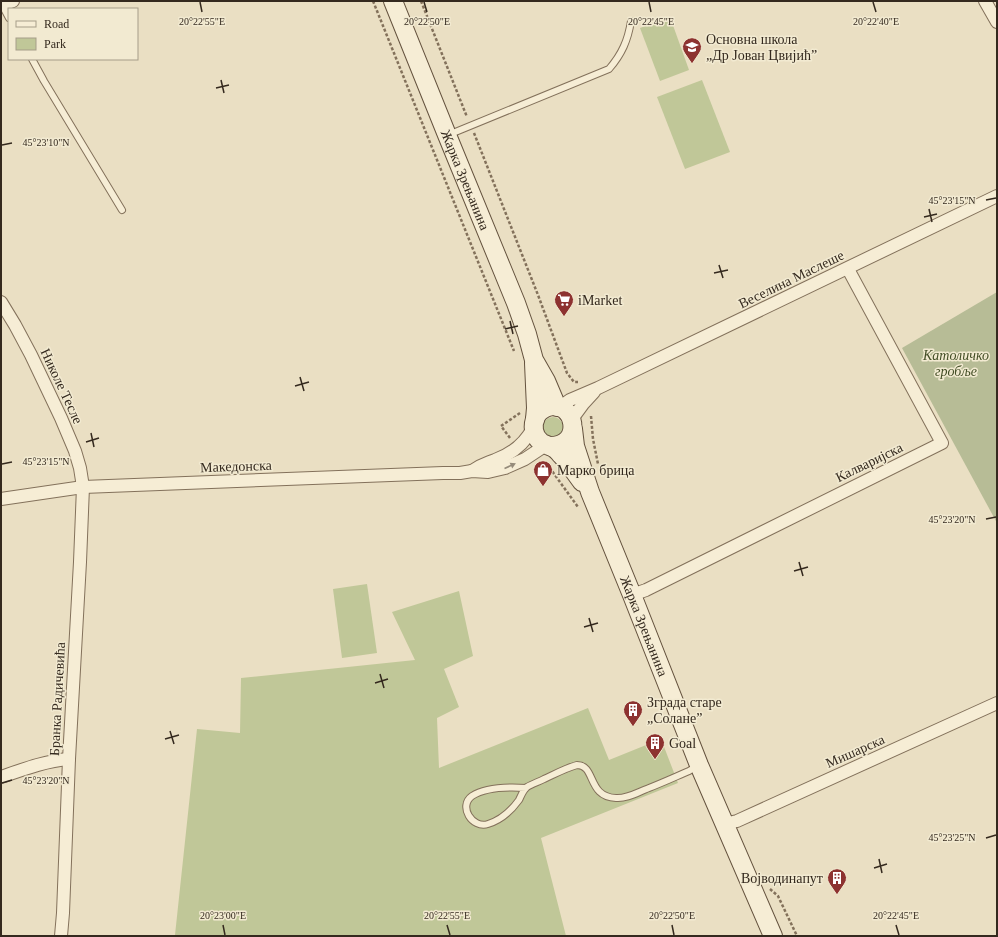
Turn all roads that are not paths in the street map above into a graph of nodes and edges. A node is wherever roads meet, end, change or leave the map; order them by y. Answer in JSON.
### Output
{"nodes":[{"id":1,"x":393,"y":1,"type":"edge"},
{"id":2,"x":985,"y":1,"type":"edge"},
{"id":3,"x":5,"y":3,"type":"edge"},
{"id":4,"x":8,"y":14,"type":"edge"},
{"id":5,"x":631,"y":20,"type":"dead end"},
{"id":6,"x":997,"y":22,"type":"edge"},
{"id":7,"x":33,"y":60,"type":"edge"},
{"id":8,"x":447,"y":136,"type":"junction"},
{"id":9,"x":997,"y":196,"type":"edge"},
{"id":10,"x":122,"y":210,"type":"dead end"},
{"id":11,"x":848,"y":269,"type":"junction"},
{"id":12,"x":1,"y":302,"type":"edge"},
{"id":13,"x":534,"y":360,"type":"junction"},
{"id":14,"x":598,"y":388,"type":"junction"},
{"id":15,"x":565,"y":416,"type":"junction"},
{"id":16,"x":534,"y":423,"type":"junction"},
{"id":17,"x":548,"y":445,"type":"junction"},
{"id":18,"x":472,"y":471,"type":"junction"},
{"id":19,"x":82,"y":487,"type":"junction"},
{"id":20,"x":590,"y":492,"type":"junction"},
{"id":21,"x":1,"y":499,"type":"edge"},
{"id":22,"x":632,"y":595,"type":"junction"},
{"id":23,"x":997,"y":703,"type":"edge"},
{"id":24,"x":69,"y":759,"type":"junction"},
{"id":25,"x":699,"y":765,"type":"junction"},
{"id":26,"x":1,"y":777,"type":"edge"},
{"id":27,"x":526,"y":788,"type":"junction"},
{"id":28,"x":725,"y":824,"type":"junction"},
{"id":29,"x":61,"y":936,"type":"edge"},
{"id":30,"x":773,"y":936,"type":"edge"}],
"edges":[{"from":1,"to":8,"type":"main road","name":"Жарка Зрењанина"},
{"from":2,"to":6,"type":"street"},
{"from":3,"to":4,"type":"lane"},
{"from":5,"to":8,"type":"lane"},
{"from":7,"to":10,"type":"lane"},
{"from":8,"to":13,"type":"main road","name":"Жарка Зрењанина"},
{"from":9,"to":11,"type":"street","name":"Веселина Маслеше"},
{"from":11,"to":14,"type":"street","name":"Веселина Маслеше"},
{"from":11,"to":22,"type":"street","name":"Калваријска"},
{"from":12,"to":19,"type":"street","name":"Николе Тесле"},
{"from":13,"to":15,"type":"main road","name":"Жарка Зрењанина"},
{"from":13,"to":16,"type":"main road","name":"Жарка Зрењанина"},
{"from":14,"to":15,"type":"street","name":"Веселина Маслеше"},
{"from":14,"to":15,"type":"street","name":"Веселина Маслеше"},
{"from":15,"to":16,"type":"main road"},
{"from":15,"to":17,"type":"main road"},
{"from":15,"to":20,"type":"main road","name":"Жарка Зрењанина"},
{"from":16,"to":17,"type":"main road","name":"Жарка Зрењанина"},
{"from":16,"to":18,"type":"street","name":"Македонска"},
{"from":18,"to":17,"type":"street","name":"Македонска","one_way":true},
{"from":17,"to":20,"type":"main road","name":"Жарка Зрењанина"},
{"from":18,"to":19,"type":"street","name":"Македонска"},
{"from":19,"to":21,"type":"street","name":"Македонска"},
{"from":19,"to":24,"type":"street","name":"Бранка Радичевића"},
{"from":20,"to":22,"type":"main road","name":"Жарка Зрењанина"},
{"from":22,"to":25,"type":"main road","name":"Жарка Зрењанина"},
{"from":23,"to":28,"type":"street","name":"Мишарска"},
{"from":24,"to":26,"type":"street"},
{"from":24,"to":29,"type":"street","name":"Бранка Радичевића"},
{"from":25,"to":27,"type":"lane"},
{"from":25,"to":28,"type":"main road","name":"Жарка Зрењанина"},
{"from":27,"to":27,"type":"lane"},
{"from":28,"to":30,"type":"main road","name":"Жарка Зрењанина"}]}
